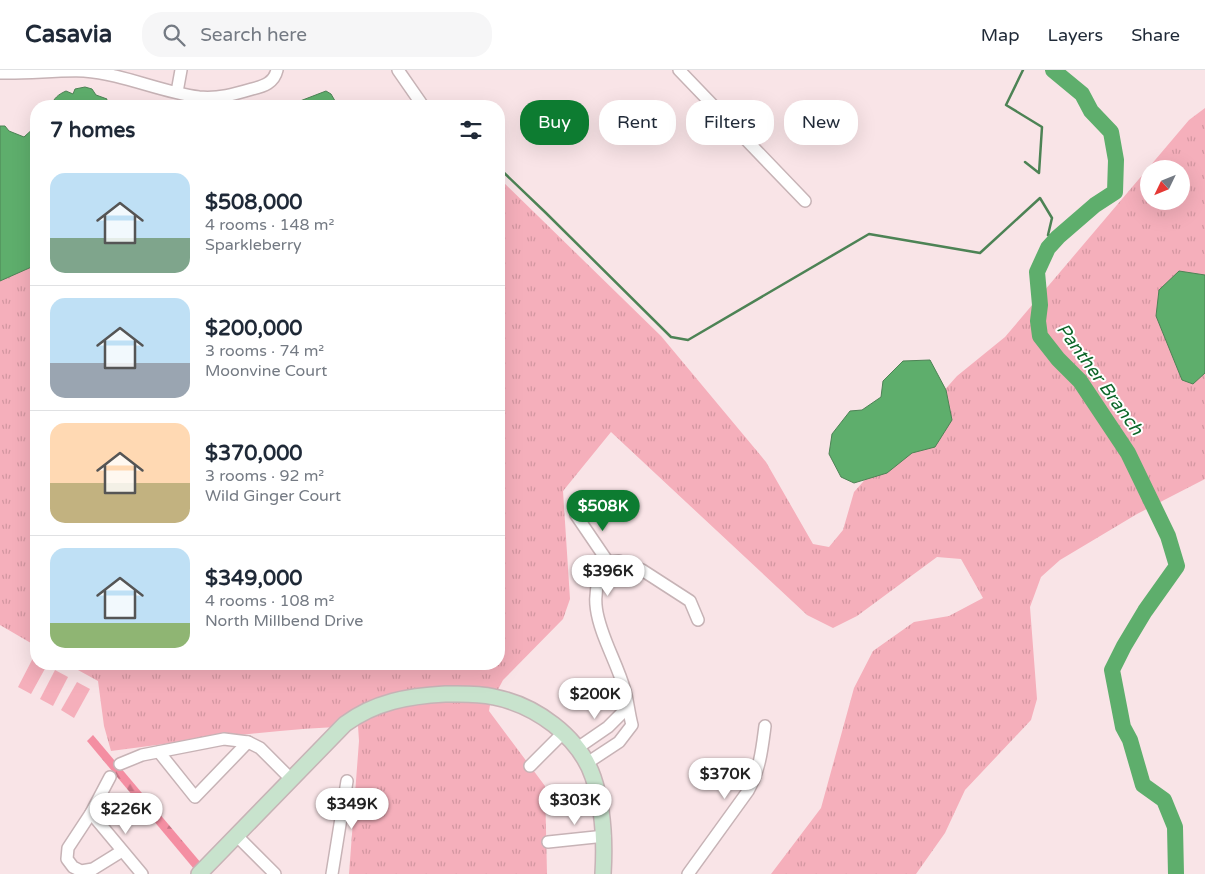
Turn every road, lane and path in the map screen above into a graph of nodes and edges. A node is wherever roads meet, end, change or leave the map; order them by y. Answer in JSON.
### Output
{"nodes":[{"id":1,"x":83,"y":70,"type":"edge"},
{"id":2,"x":181,"y":70,"type":"edge"},
{"id":3,"x":277,"y":70,"type":"edge"},
{"id":4,"x":398,"y":70,"type":"edge"},
{"id":5,"x":679,"y":70,"type":"edge"},
{"id":6,"x":0,"y":73,"type":"edge"},
{"id":7,"x":177,"y":92,"type":"junction"},
{"id":8,"x":419,"y":100,"type":"edge"},
{"id":9,"x":805,"y":201,"type":"dead end"},
{"id":10,"x":576,"y":515,"type":"dead end"},
{"id":11,"x":608,"y":562,"type":"junction"},
{"id":12,"x":698,"y":620,"type":"dead end"},
{"id":13,"x":627,"y":708,"type":"junction"},
{"id":14,"x":765,"y":726,"type":"dead end"},
{"id":15,"x":563,"y":733,"type":"junction"},
{"id":16,"x":248,"y":742,"type":"junction"},
{"id":17,"x":576,"y":749,"type":"junction"},
{"id":18,"x":159,"y":752,"type":"junction"},
{"id":19,"x":587,"y":763,"type":"junction"},
{"id":20,"x":120,"y":764,"type":"dead end"},
{"id":21,"x":530,"y":766,"type":"dead end"},
{"id":22,"x":110,"y":777,"type":"dead end"},
{"id":23,"x":291,"y":779,"type":"junction"},
{"id":24,"x":347,"y":781,"type":"dead end"},
{"id":25,"x":91,"y":813,"type":"junction"},
{"id":26,"x":236,"y":836,"type":"junction"},
{"id":27,"x":605,"y":836,"type":"junction"},
{"id":28,"x":548,"y":842,"type":"dead end"},
{"id":29,"x":122,"y":850,"type":"junction"},
{"id":30,"x":142,"y":874,"type":"edge"},
{"id":31,"x":199,"y":874,"type":"edge"},
{"id":32,"x":275,"y":874,"type":"edge"},
{"id":33,"x":332,"y":874,"type":"edge"},
{"id":34,"x":603,"y":874,"type":"edge"},
{"id":35,"x":688,"y":874,"type":"edge"}],
"edges":[{"from":1,"to":6,"type":"street"},
{"from":1,"to":7,"type":"street"},
{"from":2,"to":7,"type":"street"},
{"from":3,"to":7,"type":"street"},
{"from":4,"to":8,"type":"street"},
{"from":5,"to":9,"type":"street"},
{"from":10,"to":11,"type":"street"},
{"from":11,"to":12,"type":"street"},
{"from":11,"to":13,"type":"street"},
{"from":13,"to":17,"type":"street"},
{"from":13,"to":19,"type":"street"},
{"from":14,"to":35,"type":"street"},
{"from":15,"to":17,"type":"street"},
{"from":15,"to":21,"type":"street"},
{"from":15,"to":23,"type":"street"},
{"from":16,"to":18,"type":"street"},
{"from":16,"to":18,"type":"street"},
{"from":16,"to":23,"type":"street"},
{"from":17,"to":19,"type":"street"},
{"from":18,"to":20,"type":"street"},
{"from":19,"to":27,"type":"street"},
{"from":22,"to":25,"type":"street"},
{"from":23,"to":26,"type":"street"},
{"from":24,"to":33,"type":"street"},
{"from":25,"to":29,"type":"street"},
{"from":25,"to":29,"type":"street"},
{"from":26,"to":31,"type":"street"},
{"from":26,"to":32,"type":"street"},
{"from":27,"to":28,"type":"street"},
{"from":27,"to":34,"type":"street"},
{"from":29,"to":30,"type":"street"}]}
